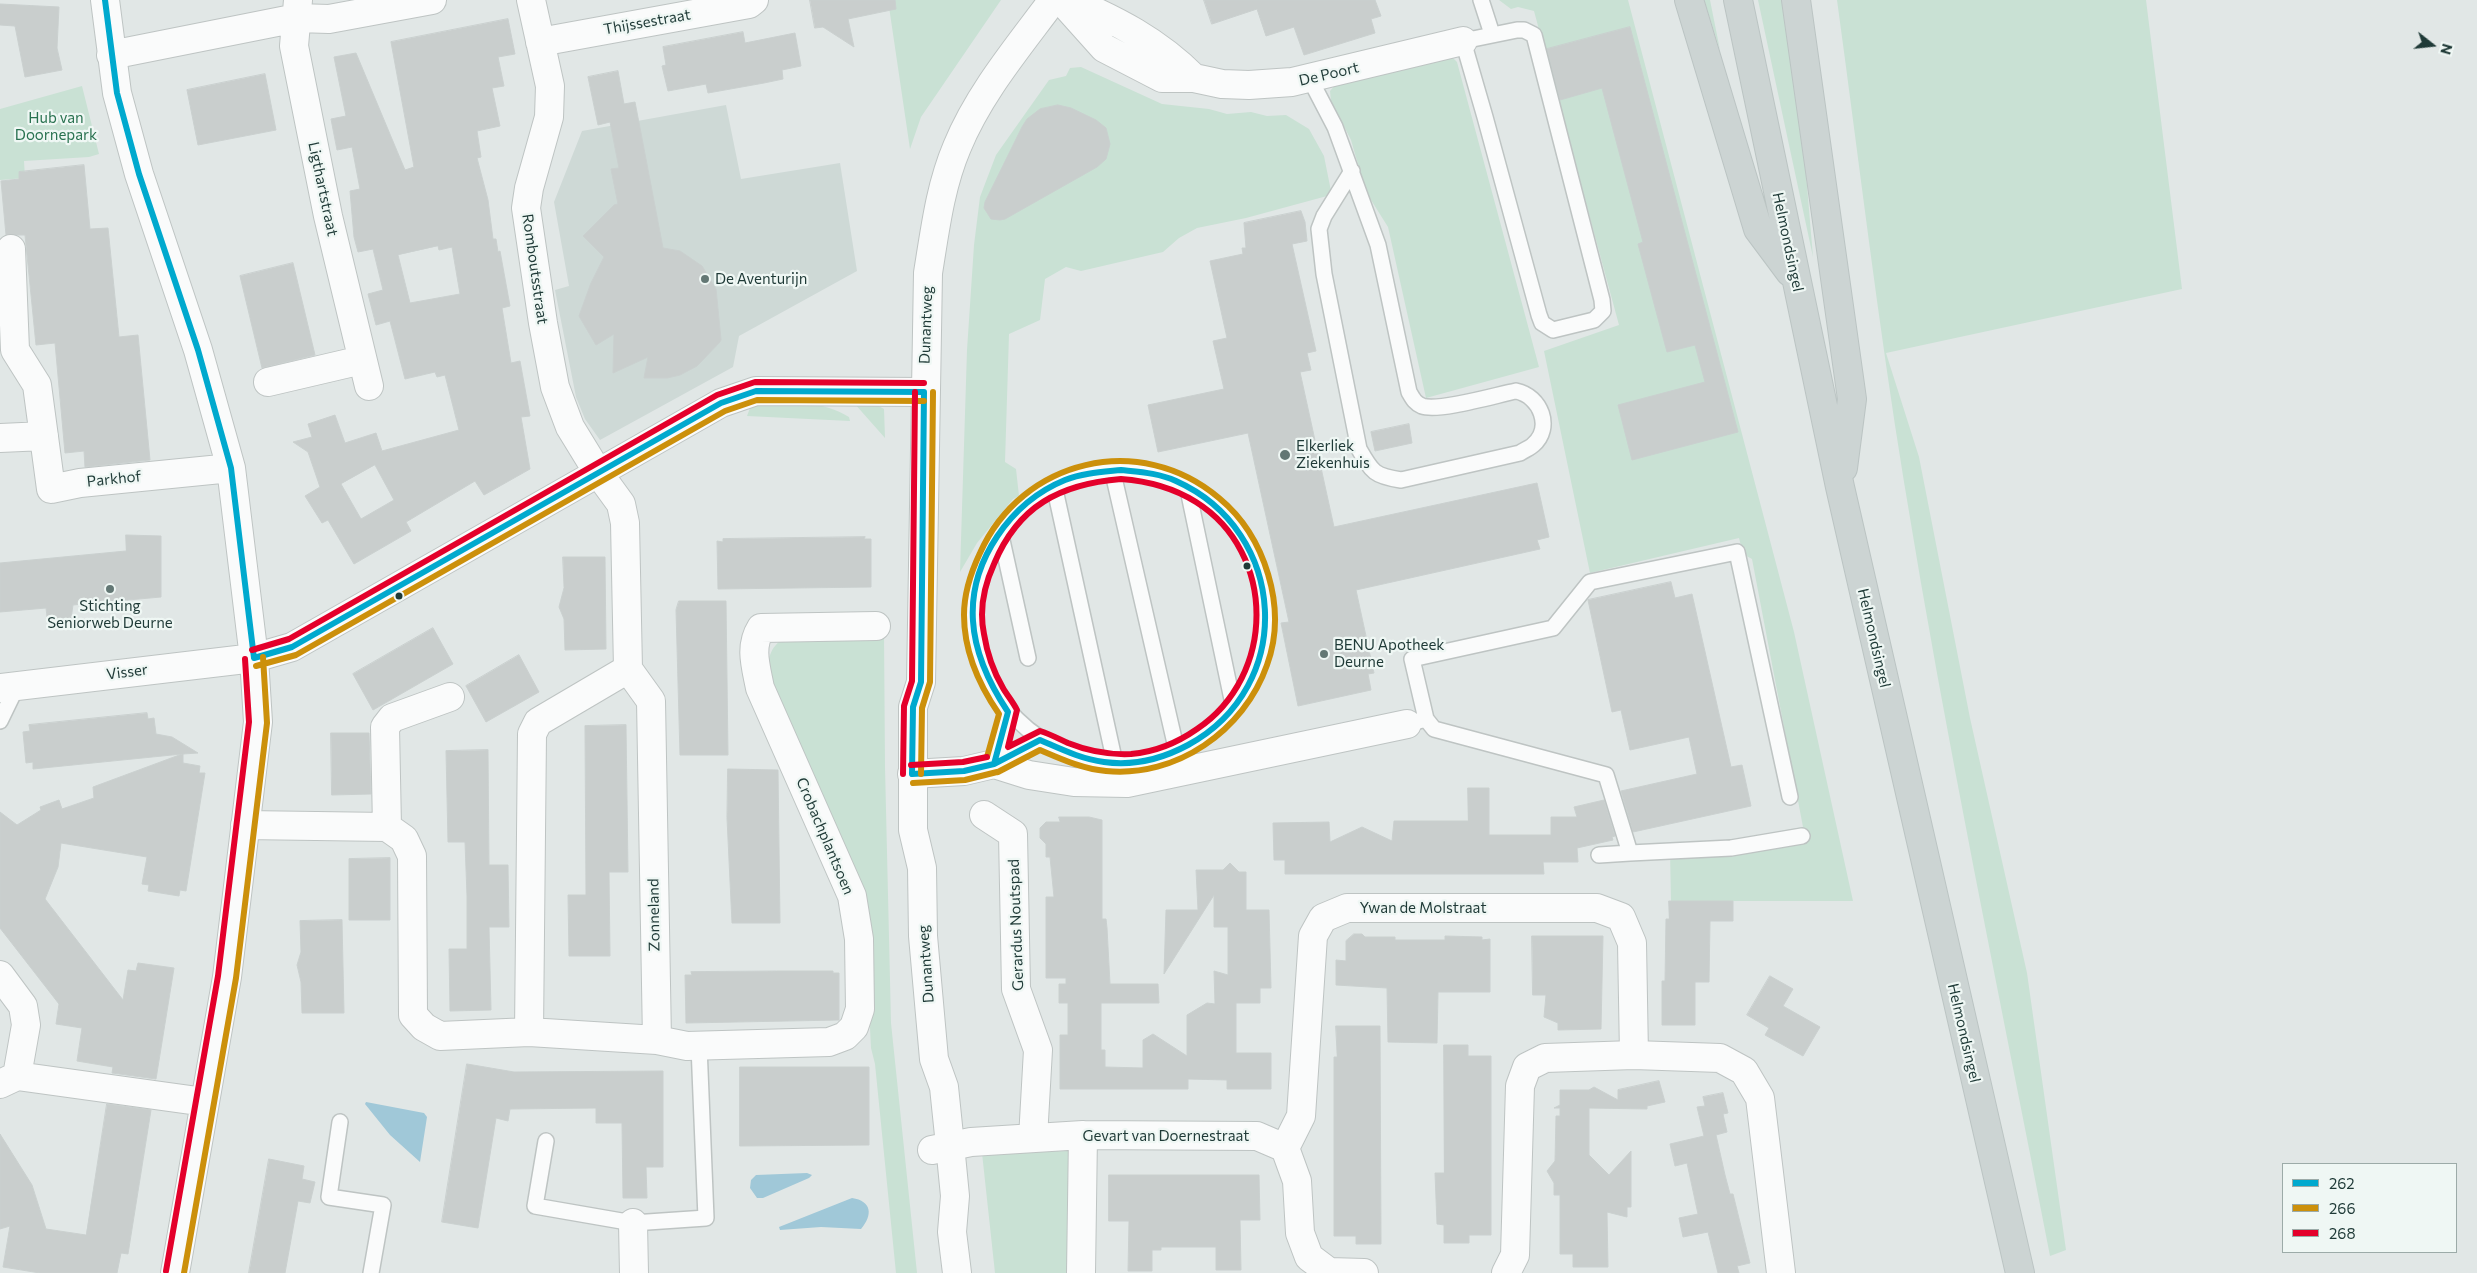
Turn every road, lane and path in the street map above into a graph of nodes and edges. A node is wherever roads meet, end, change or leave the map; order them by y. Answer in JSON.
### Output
{"nodes":[{"id":1,"x":105,"y":0,"type":"edge"},
{"id":2,"x":432,"y":0,"type":"edge"},
{"id":3,"x":531,"y":0,"type":"edge"},
{"id":4,"x":754,"y":0,"type":"edge"},
{"id":5,"x":1053,"y":0,"type":"edge"},
{"id":6,"x":1061,"y":0,"type":"edge"},
{"id":7,"x":1069,"y":0,"type":"edge"},
{"id":8,"x":1481,"y":0,"type":"edge"},
{"id":9,"x":1689,"y":0,"type":"edge"},
{"id":10,"x":1738,"y":0,"type":"edge"},
{"id":11,"x":1796,"y":0,"type":"edge"},
{"id":12,"x":298,"y":9,"type":"edge"},
{"id":13,"x":1492,"y":34,"type":"junction"},
{"id":14,"x":1462,"y":41,"type":"junction"},
{"id":15,"x":540,"y":42,"type":"junction"},
{"id":16,"x":111,"y":55,"type":"junction"},
{"id":17,"x":1194,"y":78,"type":"junction"},
{"id":18,"x":1310,"y":78,"type":"junction"},
{"id":19,"x":1352,"y":171,"type":"junction"},
{"id":20,"x":11,"y":249,"type":"dead end"},
{"id":21,"x":1796,"y":280,"type":"junction"},
{"id":22,"x":268,"y":382,"type":"dead end"},
{"id":23,"x":924,"y":392,"type":"junction"},
{"id":24,"x":44,"y":436,"type":"junction"},
{"id":25,"x":0,"y":438,"type":"edge"},
{"id":26,"x":231,"y":468,"type":"junction"},
{"id":27,"x":1112,"y":469,"type":"junction"},
{"id":28,"x":597,"y":471,"type":"junction"},
{"id":29,"x":1054,"y":484,"type":"junction"},
{"id":30,"x":1187,"y":485,"type":"junction"},
{"id":31,"x":1840,"y":487,"type":"junction"},
{"id":32,"x":1000,"y":531,"type":"junction"},
{"id":33,"x":876,"y":626,"type":"dead end"},
{"id":34,"x":254,"y":658,"type":"junction"},
{"id":35,"x":1028,"y":658,"type":"dead end"},
{"id":36,"x":628,"y":669,"type":"junction"},
{"id":37,"x":8,"y":687,"type":"edge"},
{"id":38,"x":450,"y":697,"type":"dead end"},
{"id":39,"x":1234,"y":709,"type":"junction"},
{"id":40,"x":1008,"y":712,"type":"junction"},
{"id":41,"x":0,"y":721,"type":"edge"},
{"id":42,"x":1417,"y":722,"type":"junction"},
{"id":43,"x":1040,"y":740,"type":"junction"},
{"id":44,"x":1177,"y":752,"type":"junction"},
{"id":45,"x":1115,"y":763,"type":"junction"},
{"id":46,"x":994,"y":764,"type":"junction"},
{"id":47,"x":921,"y":774,"type":"junction"},
{"id":48,"x":1790,"y":797,"type":"dead end"},
{"id":49,"x":984,"y":815,"type":"dead end"},
{"id":50,"x":245,"y":825,"type":"junction"},
{"id":51,"x":387,"y":827,"type":"junction"},
{"id":52,"x":1802,"y":836,"type":"dead end"},
{"id":53,"x":1630,"y":853,"type":"junction"},
{"id":54,"x":1599,"y":855,"type":"dead end"},
{"id":55,"x":0,"y":975,"type":"edge"},
{"id":56,"x":529,"y":1032,"type":"junction"},
{"id":57,"x":657,"y":1040,"type":"junction"},
{"id":58,"x":698,"y":1046,"type":"junction"},
{"id":59,"x":1634,"y":1056,"type":"junction"},
{"id":60,"x":8,"y":1080,"type":"edge"},
{"id":61,"x":205,"y":1102,"type":"junction"},
{"id":62,"x":340,"y":1122,"type":"dead end"},
{"id":63,"x":1083,"y":1135,"type":"junction"},
{"id":64,"x":1033,"y":1138,"type":"junction"},
{"id":65,"x":546,"y":1141,"type":"dead end"},
{"id":66,"x":941,"y":1147,"type":"junction"},
{"id":67,"x":1284,"y":1148,"type":"junction"},
{"id":68,"x":633,"y":1223,"type":"junction"},
{"id":69,"x":1304,"y":1265,"type":"edge"},
{"id":70,"x":175,"y":1273,"type":"edge"},
{"id":71,"x":371,"y":1273,"type":"edge"},
{"id":72,"x":634,"y":1273,"type":"edge"},
{"id":73,"x":957,"y":1273,"type":"edge"},
{"id":74,"x":1081,"y":1273,"type":"edge"},
{"id":75,"x":1364,"y":1273,"type":"edge"},
{"id":76,"x":1506,"y":1273,"type":"edge"},
{"id":77,"x":1781,"y":1273,"type":"edge"},
{"id":78,"x":2020,"y":1273,"type":"edge"}],
"edges":[{"from":1,"to":16,"type":"street"},
{"from":2,"to":12,"type":"street"},
{"from":3,"to":15,"type":"street","name":"Romboutsstraat"},
{"from":4,"to":15,"type":"street","name":"Thijssestraat"},
{"from":5,"to":23,"type":"street","name":"Dunantweg"},
{"from":6,"to":17,"type":"street","name":"De Poort"},
{"from":7,"to":17,"type":"street"},
{"from":8,"to":13,"type":"lane"},
{"from":9,"to":21,"type":"main road"},
{"from":10,"to":21,"type":"main road","name":"Helmondsingel"},
{"from":11,"to":31,"type":"main road"},
{"from":12,"to":16,"type":"street"},
{"from":12,"to":22,"type":"street","name":"Ligthartstraat"},
{"from":13,"to":14,"type":"lane"},
{"from":13,"to":14,"type":"lane"},
{"from":14,"to":18,"type":"street","name":"De Poort"},
{"from":15,"to":28,"type":"street","name":"Romboutsstraat"},
{"from":16,"to":26,"type":"street"},
{"from":17,"to":18,"type":"street","name":"De Poort"},
{"from":18,"to":19,"type":"lane"},
{"from":19,"to":19,"type":"lane"},
{"from":20,"to":24,"type":"street","name":"Parkhof"},
{"from":21,"to":31,"type":"main road","name":"Helmondsingel"},
{"from":23,"to":28,"type":"street","name":"Visser"},
{"from":23,"to":47,"type":"street","name":"Dunantweg"},
{"from":24,"to":25,"type":"street"},
{"from":24,"to":26,"type":"street","name":"Parkhof"},
{"from":26,"to":34,"type":"street"},
{"from":27,"to":29,"type":"lane"},
{"from":27,"to":30,"type":"lane"},
{"from":27,"to":44,"type":"lane"},
{"from":28,"to":34,"type":"street","name":"Visser"},
{"from":28,"to":36,"type":"street"},
{"from":29,"to":32,"type":"lane"},
{"from":29,"to":45,"type":"lane"},
{"from":30,"to":39,"type":"lane"},
{"from":30,"to":39,"type":"lane"},
{"from":31,"to":78,"type":"main road","name":"Helmondsingel"},
{"from":32,"to":35,"type":"lane"},
{"from":32,"to":40,"type":"lane"},
{"from":33,"to":58,"type":"street","name":"Crobachplantsoen"},
{"from":34,"to":37,"type":"street","name":"Visser"},
{"from":34,"to":50,"type":"street"},
{"from":36,"to":56,"type":"street"},
{"from":36,"to":57,"type":"street","name":"Zonneland"},
{"from":37,"to":41,"type":"lane"},
{"from":38,"to":51,"type":"street"},
{"from":39,"to":44,"type":"lane"},
{"from":40,"to":43,"type":"lane"},
{"from":40,"to":46,"type":"lane"},
{"from":42,"to":46,"type":"street"},
{"from":42,"to":48,"type":"lane"},
{"from":42,"to":53,"type":"lane"},
{"from":43,"to":45,"type":"lane"},
{"from":43,"to":46,"type":"lane"},
{"from":44,"to":45,"type":"lane"},
{"from":46,"to":47,"type":"street"},
{"from":47,"to":66,"type":"street","name":"Dunantweg"},
{"from":49,"to":64,"type":"street","name":"Gerardus Noutspad"},
{"from":50,"to":51,"type":"street"},
{"from":50,"to":61,"type":"street"},
{"from":51,"to":56,"type":"street"},
{"from":52,"to":53,"type":"lane"},
{"from":53,"to":54,"type":"lane"},
{"from":55,"to":60,"type":"street"},
{"from":56,"to":57,"type":"street"},
{"from":57,"to":58,"type":"street","name":"Crobachplantsoen"},
{"from":58,"to":68,"type":"lane"},
{"from":59,"to":67,"type":"street","name":"Ywan de Molstraat"},
{"from":59,"to":76,"type":"street"},
{"from":59,"to":77,"type":"street"},
{"from":60,"to":61,"type":"street"},
{"from":61,"to":70,"type":"street"},
{"from":62,"to":71,"type":"lane"},
{"from":63,"to":64,"type":"street","name":"Gevart van Doernestraat"},
{"from":63,"to":67,"type":"street","name":"Gevart van Doernestraat"},
{"from":63,"to":74,"type":"street"},
{"from":64,"to":66,"type":"street","name":"Gevart van Doernestraat"},
{"from":65,"to":68,"type":"lane"},
{"from":66,"to":73,"type":"street","name":"Dunantweg"},
{"from":67,"to":69,"type":"street"},
{"from":68,"to":72,"type":"street"},
{"from":69,"to":75,"type":"street"}]}
